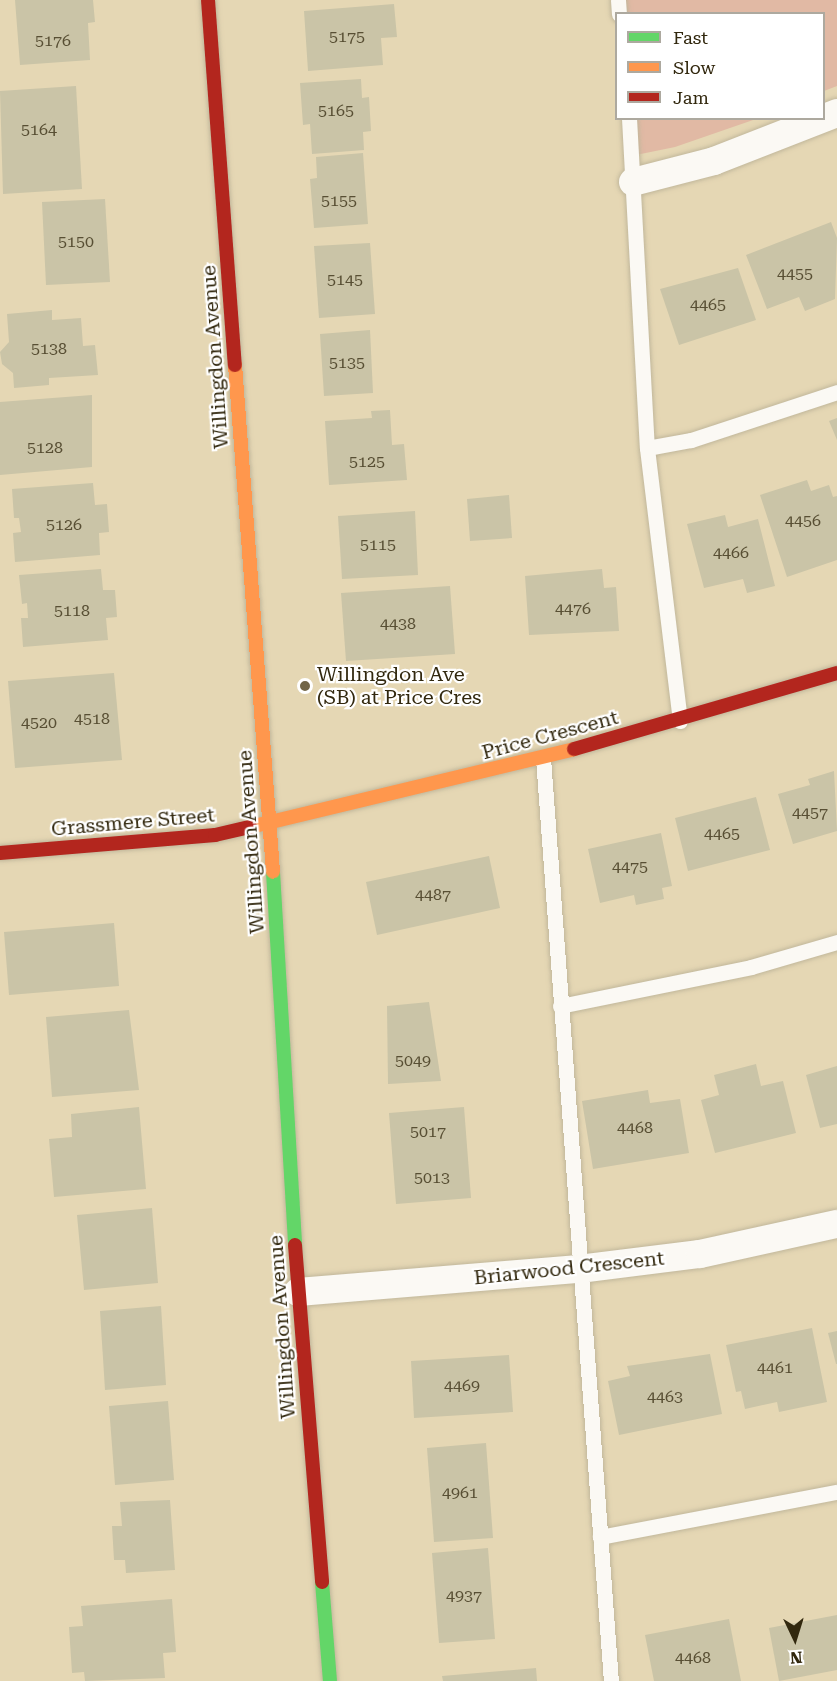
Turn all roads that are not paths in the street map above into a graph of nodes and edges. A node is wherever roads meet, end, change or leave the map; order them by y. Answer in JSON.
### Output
{"nodes":[{"id":1,"x":208,"y":0,"type":"edge"},
{"id":2,"x":628,"y":120,"type":"edge"},
{"id":3,"x":819,"y":120,"type":"edge"},
{"id":4,"x":633,"y":182,"type":"junction"},
{"id":5,"x":837,"y":392,"type":"edge"},
{"id":6,"x":647,"y":448,"type":"junction"},
{"id":7,"x":837,"y":673,"type":"edge"},
{"id":8,"x":680,"y":721,"type":"junction"},
{"id":9,"x":543,"y":758,"type":"junction"},
{"id":10,"x":270,"y":823,"type":"junction"},
{"id":11,"x":0,"y":853,"type":"edge"},
{"id":12,"x":837,"y":942,"type":"edge"},
{"id":13,"x":560,"y":1006,"type":"junction"},
{"id":14,"x":837,"y":1224,"type":"edge"},
{"id":15,"x":579,"y":1269,"type":"junction"},
{"id":16,"x":298,"y":1292,"type":"junction"},
{"id":17,"x":837,"y":1492,"type":"edge"},
{"id":18,"x":600,"y":1537,"type":"junction"},
{"id":19,"x":330,"y":1681,"type":"edge"},
{"id":20,"x":611,"y":1681,"type":"edge"}],
"edges":[{"from":1,"to":10,"type":"main road","name":"Willingdon Avenue"},
{"from":2,"to":4,"type":"lane"},
{"from":3,"to":4,"type":"street"},
{"from":4,"to":6,"type":"lane"},
{"from":5,"to":6,"type":"lane"},
{"from":6,"to":8,"type":"lane"},
{"from":7,"to":8,"type":"main road","name":"Price Crescent"},
{"from":8,"to":9,"type":"main road","name":"Price Crescent"},
{"from":9,"to":10,"type":"main road","name":"Price Crescent"},
{"from":9,"to":13,"type":"lane"},
{"from":10,"to":11,"type":"main road","name":"Grassmere Street"},
{"from":10,"to":16,"type":"main road","name":"Willingdon Avenue"},
{"from":12,"to":13,"type":"lane"},
{"from":13,"to":15,"type":"lane"},
{"from":14,"to":15,"type":"street","name":"Briarwood Crescent"},
{"from":15,"to":16,"type":"street","name":"Briarwood Crescent"},
{"from":15,"to":18,"type":"lane"},
{"from":16,"to":19,"type":"main road","name":"Willingdon Avenue"},
{"from":17,"to":18,"type":"lane"},
{"from":18,"to":20,"type":"lane"}]}
